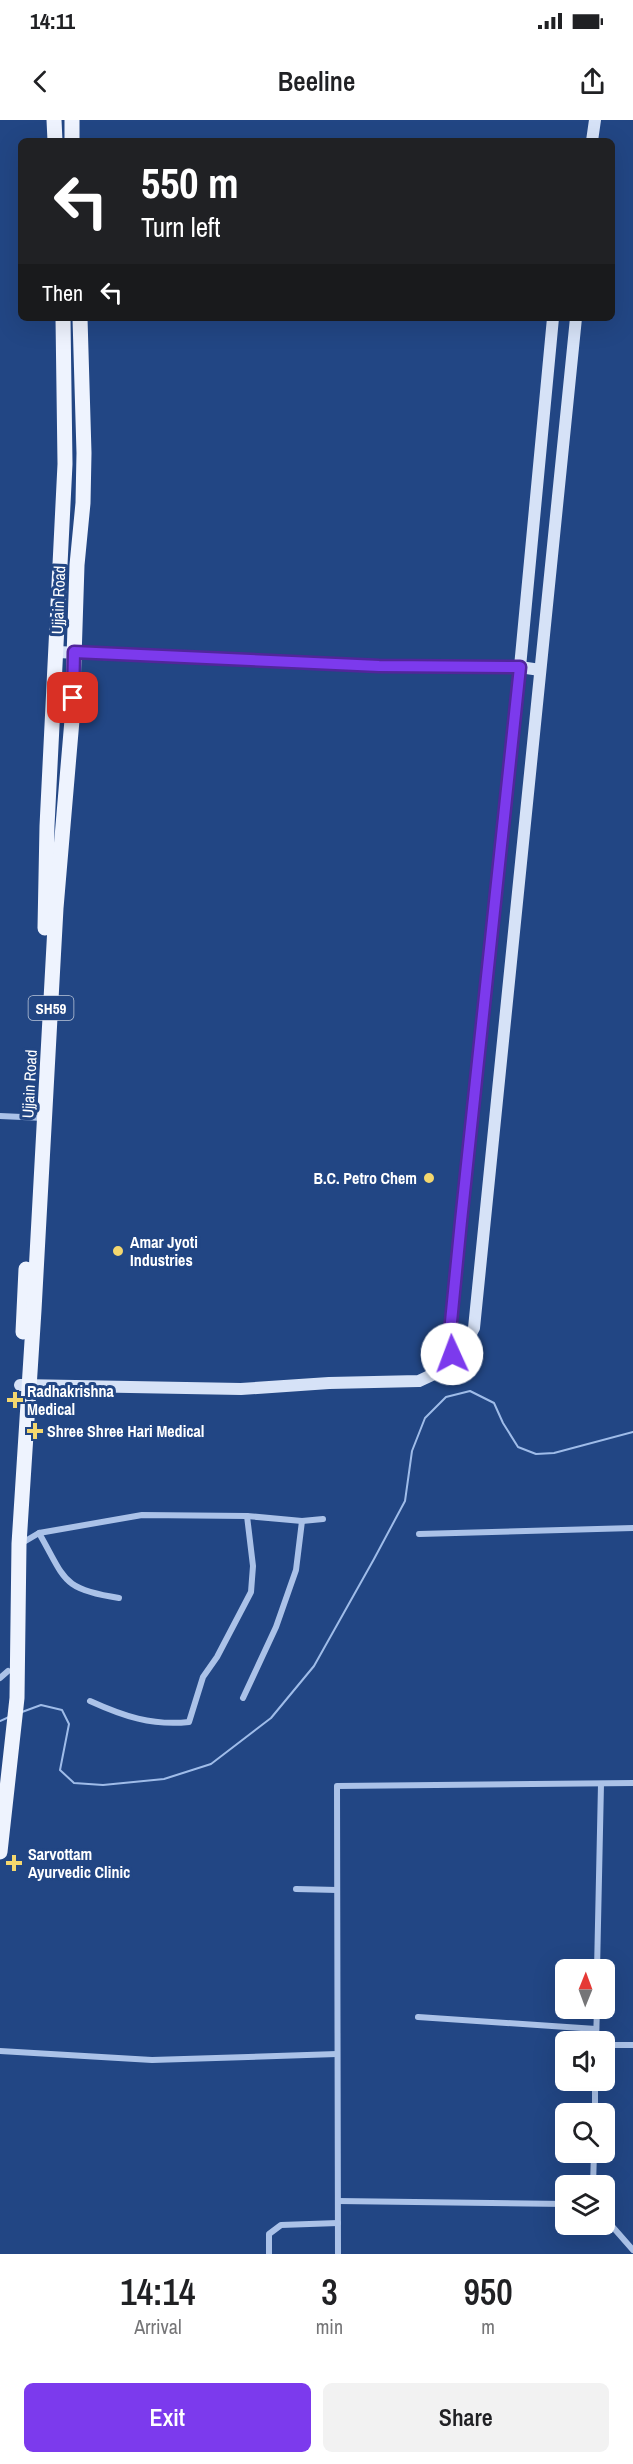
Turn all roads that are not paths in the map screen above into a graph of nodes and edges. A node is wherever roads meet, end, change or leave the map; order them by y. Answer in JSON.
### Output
{"nodes":[{"id":1,"x":54,"y":120,"type":"edge"},
{"id":2,"x":72,"y":120,"type":"edge"},
{"id":3,"x":595,"y":120,"type":"edge"},
{"id":4,"x":55,"y":138,"type":"edge"},
{"id":5,"x":72,"y":138,"type":"edge"},
{"id":6,"x":592,"y":138,"type":"edge"},
{"id":7,"x":63,"y":321,"type":"edge"},
{"id":8,"x":80,"y":321,"type":"edge"},
{"id":9,"x":553,"y":321,"type":"edge"},
{"id":10,"x":576,"y":321,"type":"edge"},
{"id":11,"x":57,"y":652,"type":"junction"},
{"id":12,"x":74,"y":652,"type":"junction"},
{"id":13,"x":520,"y":667,"type":"junction"},
{"id":14,"x":540,"y":670,"type":"junction"},
{"id":15,"x":0,"y":1116,"type":"edge"},
{"id":16,"x":40,"y":1118,"type":"junction"},
{"id":17,"x":452,"y":1354,"type":"junction"},
{"id":18,"x":24,"y":1385,"type":"junction"},
{"id":19,"x":247,"y":1516,"type":"junction"},
{"id":20,"x":323,"y":1519,"type":"dead end"},
{"id":21,"x":302,"y":1521,"type":"junction"},
{"id":22,"x":633,"y":1528,"type":"edge"},
{"id":23,"x":39,"y":1533,"type":"junction"},
{"id":24,"x":419,"y":1534,"type":"dead end"},
{"id":25,"x":19,"y":1544,"type":"junction"},
{"id":26,"x":119,"y":1598,"type":"dead end"},
{"id":27,"x":4,"y":1674,"type":"edge"},
{"id":28,"x":243,"y":1698,"type":"dead end"},
{"id":29,"x":12,"y":1699,"type":"junction"},
{"id":30,"x":90,"y":1701,"type":"dead end"},
{"id":31,"x":10,"y":1728,"type":"junction"},
{"id":32,"x":0,"y":1772,"type":"edge"},
{"id":33,"x":633,"y":1783,"type":"edge"},
{"id":34,"x":601,"y":1784,"type":"junction"},
{"id":35,"x":0,"y":1852,"type":"edge"},
{"id":36,"x":296,"y":1889,"type":"dead end"},
{"id":37,"x":337,"y":1890,"type":"junction"},
{"id":38,"x":597,"y":1959,"type":"edge"},
{"id":39,"x":418,"y":2017,"type":"dead end"},
{"id":40,"x":596,"y":2019,"type":"edge"},
{"id":41,"x":596,"y":2029,"type":"joint"},
{"id":42,"x":615,"y":2045,"type":"edge"},
{"id":43,"x":633,"y":2045,"type":"edge"},
{"id":44,"x":0,"y":2051,"type":"edge"},
{"id":45,"x":338,"y":2054,"type":"junction"},
{"id":46,"x":338,"y":2201,"type":"junction"},
{"id":47,"x":555,"y":2204,"type":"edge"},
{"id":48,"x":338,"y":2223,"type":"junction"},
{"id":49,"x":615,"y":2230,"type":"edge"},
{"id":50,"x":633,"y":2250,"type":"edge"},
{"id":51,"x":269,"y":2254,"type":"edge"},
{"id":52,"x":338,"y":2254,"type":"edge"}],
"edges":[{"from":1,"to":4,"type":"main road"},
{"from":2,"to":5,"type":"main road"},
{"from":3,"to":6,"type":"street"},
{"from":7,"to":11,"type":"main road","name":"Ujjain Road","number":"SH59"},
{"from":8,"to":12,"type":"main road","name":"Ujjain Road","number":"SH59"},
{"from":9,"to":13,"type":"street"},
{"from":10,"to":14,"type":"street"},
{"from":11,"to":12,"type":"street"},
{"from":11,"to":16,"type":"main road","name":"Ujjain Road","number":"SH59"},
{"from":12,"to":13,"type":"street"},
{"from":12,"to":16,"type":"main road","name":"Ujjain Road","number":"SH59"},
{"from":13,"to":14,"type":"street"},
{"from":13,"to":17,"type":"street"},
{"from":14,"to":17,"type":"street"},
{"from":15,"to":16,"type":"street"},
{"from":16,"to":18,"type":"main road","name":"Ujjain Road","number":"SH59"},
{"from":17,"to":18,"type":"street"},
{"from":18,"to":25,"type":"main road","name":"Ujjain Road","number":"SH59"},
{"from":18,"to":27,"type":"main road","name":"Ujjain Road","number":"SH59"},
{"from":19,"to":21,"type":"street"},
{"from":19,"to":23,"type":"street"},
{"from":19,"to":30,"type":"street"},
{"from":20,"to":21,"type":"street"},
{"from":21,"to":28,"type":"street"},
{"from":22,"to":24,"type":"street"},
{"from":23,"to":25,"type":"street"},
{"from":23,"to":26,"type":"street"},
{"from":25,"to":29,"type":"main road","name":"Ujjain Road","number":"SH59"},
{"from":27,"to":29,"type":"main road","name":"Ujjain Road","number":"SH59"},
{"from":29,"to":31,"type":"main road","name":"Ujjain Road","number":"SH59"},
{"from":31,"to":32,"type":"main road","name":"Ujjain Road","number":"SH59"},
{"from":31,"to":35,"type":"main road","name":"Ujjain Road","number":"SH59"},
{"from":33,"to":34,"type":"street"},
{"from":34,"to":37,"type":"street"},
{"from":34,"to":38,"type":"street"},
{"from":36,"to":37,"type":"street"},
{"from":37,"to":45,"type":"street"},
{"from":39,"to":41,"type":"street"},
{"from":40,"to":41,"type":"street"},
{"from":42,"to":43,"type":"street"},
{"from":44,"to":45,"type":"street"},
{"from":45,"to":46,"type":"street"},
{"from":46,"to":47,"type":"street"},
{"from":46,"to":48,"type":"street"},
{"from":48,"to":51,"type":"street"},
{"from":48,"to":52,"type":"street"},
{"from":49,"to":50,"type":"street"}]}
